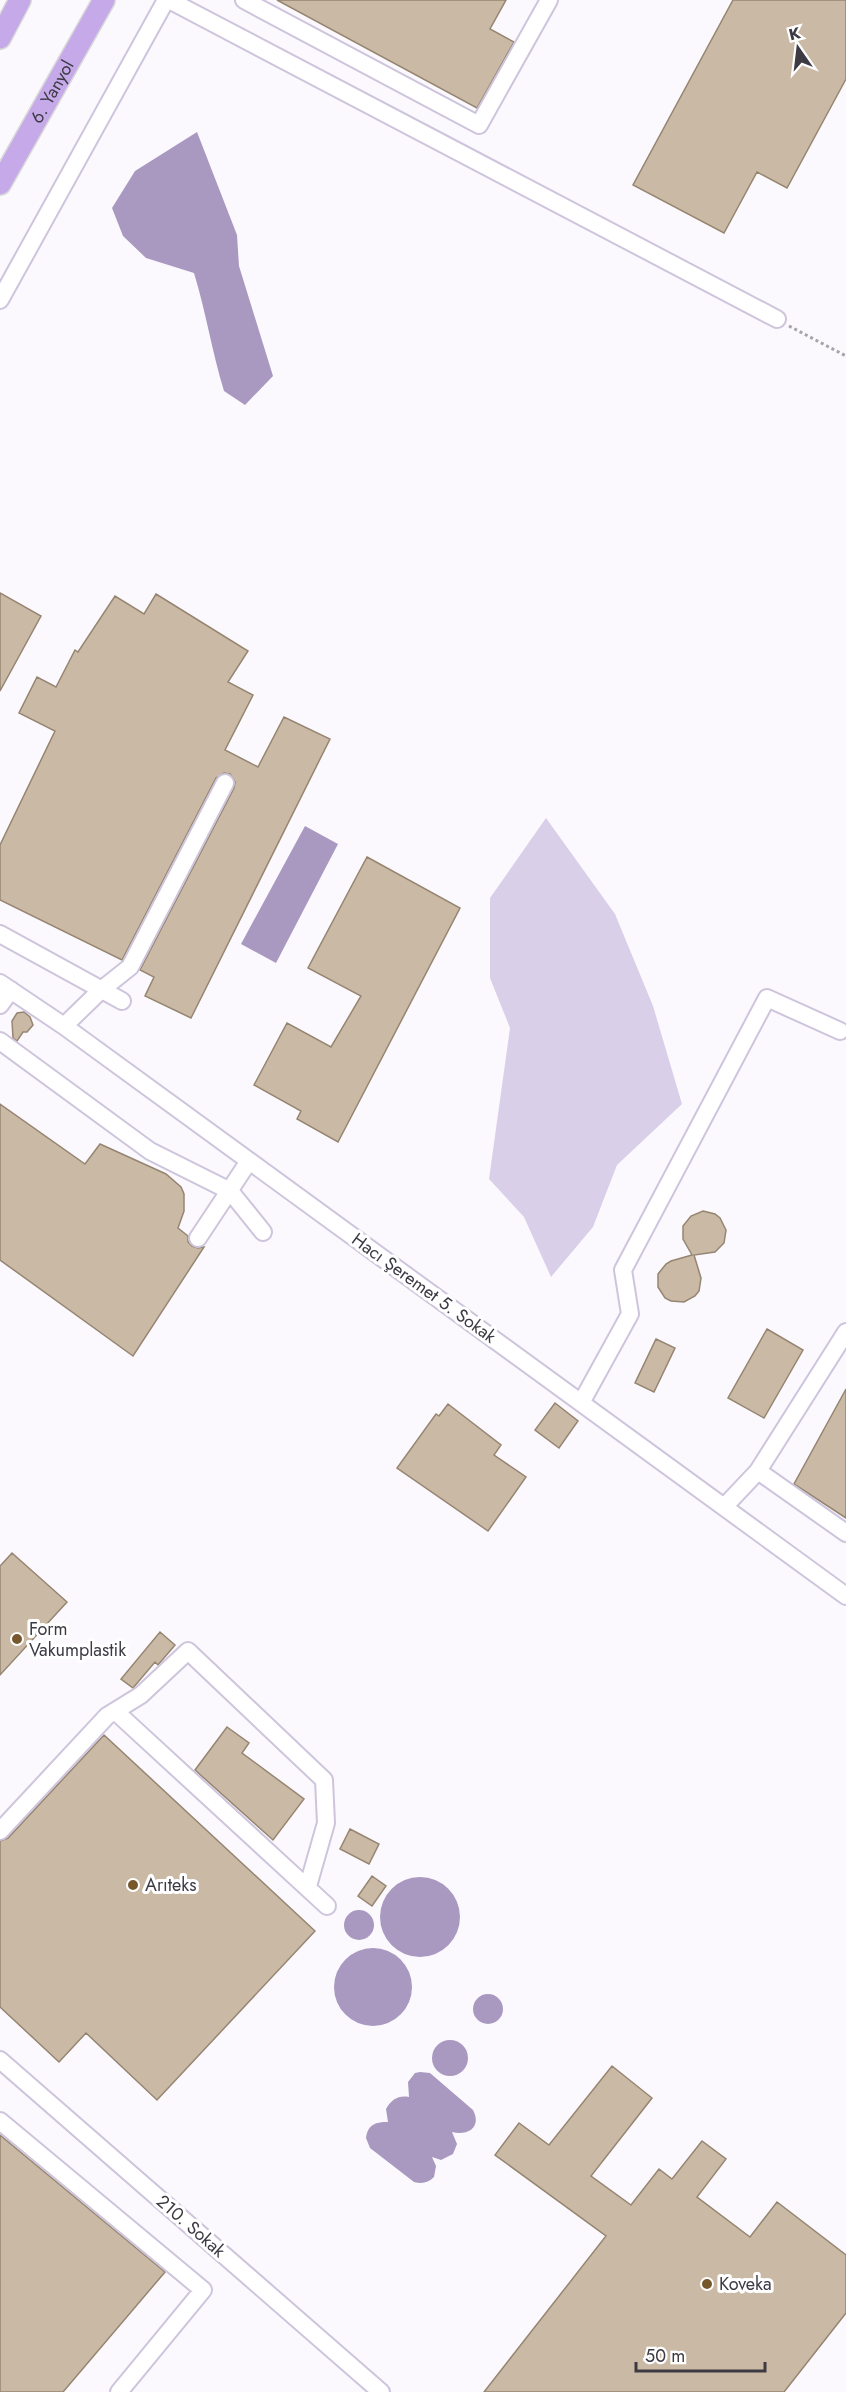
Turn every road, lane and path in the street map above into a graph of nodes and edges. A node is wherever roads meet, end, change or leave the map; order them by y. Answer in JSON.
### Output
{"nodes":[{"id":1,"x":20,"y":0,"type":"edge"},
{"id":2,"x":104,"y":0,"type":"edge"},
{"id":3,"x":244,"y":0,"type":"edge"},
{"id":4,"x":549,"y":0,"type":"edge"},
{"id":5,"x":173,"y":1,"type":"edge"},
{"id":6,"x":0,"y":38,"type":"edge"},
{"id":7,"x":0,"y":184,"type":"edge"},
{"id":8,"x":0,"y":300,"type":"edge"},
{"id":9,"x":777,"y":319,"type":"joint"},
{"id":10,"x":846,"y":356,"type":"edge"},
{"id":11,"x":225,"y":783,"type":"dead end"},
{"id":12,"x":0,"y":934,"type":"edge"},
{"id":13,"x":6,"y":987,"type":"edge"},
{"id":14,"x":101,"y":990,"type":"junction"},
{"id":15,"x":122,"y":1001,"type":"dead end"},
{"id":16,"x":0,"y":1005,"type":"edge"},
{"id":17,"x":64,"y":1026,"type":"junction"},
{"id":18,"x":840,"y":1031,"type":"dead end"},
{"id":19,"x":0,"y":1041,"type":"edge"},
{"id":20,"x":249,"y":1161,"type":"junction"},
{"id":21,"x":230,"y":1191,"type":"junction"},
{"id":22,"x":263,"y":1232,"type":"dead end"},
{"id":23,"x":198,"y":1238,"type":"dead end"},
{"id":24,"x":846,"y":1332,"type":"edge"},
{"id":25,"x":581,"y":1403,"type":"junction"},
{"id":26,"x":758,"y":1472,"type":"junction"},
{"id":27,"x":724,"y":1507,"type":"junction"},
{"id":28,"x":846,"y":1533,"type":"edge"},
{"id":29,"x":846,"y":1596,"type":"edge"},
{"id":30,"x":115,"y":1711,"type":"junction"},
{"id":31,"x":0,"y":1831,"type":"edge"},
{"id":32,"x":308,"y":1886,"type":"junction"},
{"id":33,"x":327,"y":1906,"type":"dead end"},
{"id":34,"x":0,"y":2060,"type":"edge"},
{"id":35,"x":0,"y":2121,"type":"edge"},
{"id":36,"x":373,"y":2390,"type":"edge"},
{"id":37,"x":119,"y":2392,"type":"edge"}],
"edges":[{"from":1,"to":6,"type":"main road"},
{"from":2,"to":7,"type":"main road","name":"6. Yanyol"},
{"from":3,"to":4,"type":"street"},
{"from":5,"to":8,"type":"street"},
{"from":5,"to":9,"type":"street"},
{"from":9,"to":10,"type":"path"},
{"from":11,"to":14,"type":"street"},
{"from":12,"to":14,"type":"street"},
{"from":13,"to":16,"type":"street"},
{"from":13,"to":17,"type":"street","name":"Hacı Şeremet 5. Sokak"},
{"from":14,"to":15,"type":"street"},
{"from":14,"to":17,"type":"street"},
{"from":17,"to":20,"type":"street","name":"Hacı Şeremet 5. Sokak"},
{"from":18,"to":25,"type":"street"},
{"from":19,"to":21,"type":"street"},
{"from":20,"to":21,"type":"street"},
{"from":20,"to":25,"type":"street","name":"Hacı Şeremet 5. Sokak"},
{"from":21,"to":22,"type":"street"},
{"from":21,"to":23,"type":"street"},
{"from":24,"to":26,"type":"street"},
{"from":25,"to":27,"type":"street","name":"Hacı Şeremet 5. Sokak"},
{"from":26,"to":27,"type":"street"},
{"from":26,"to":28,"type":"street"},
{"from":27,"to":29,"type":"street","name":"Hacı Şeremet 5. Sokak"},
{"from":30,"to":31,"type":"street"},
{"from":30,"to":32,"type":"street"},
{"from":30,"to":32,"type":"street"},
{"from":32,"to":33,"type":"street"},
{"from":34,"to":36,"type":"street","name":"210. Sokak"},
{"from":35,"to":37,"type":"street"}]}
